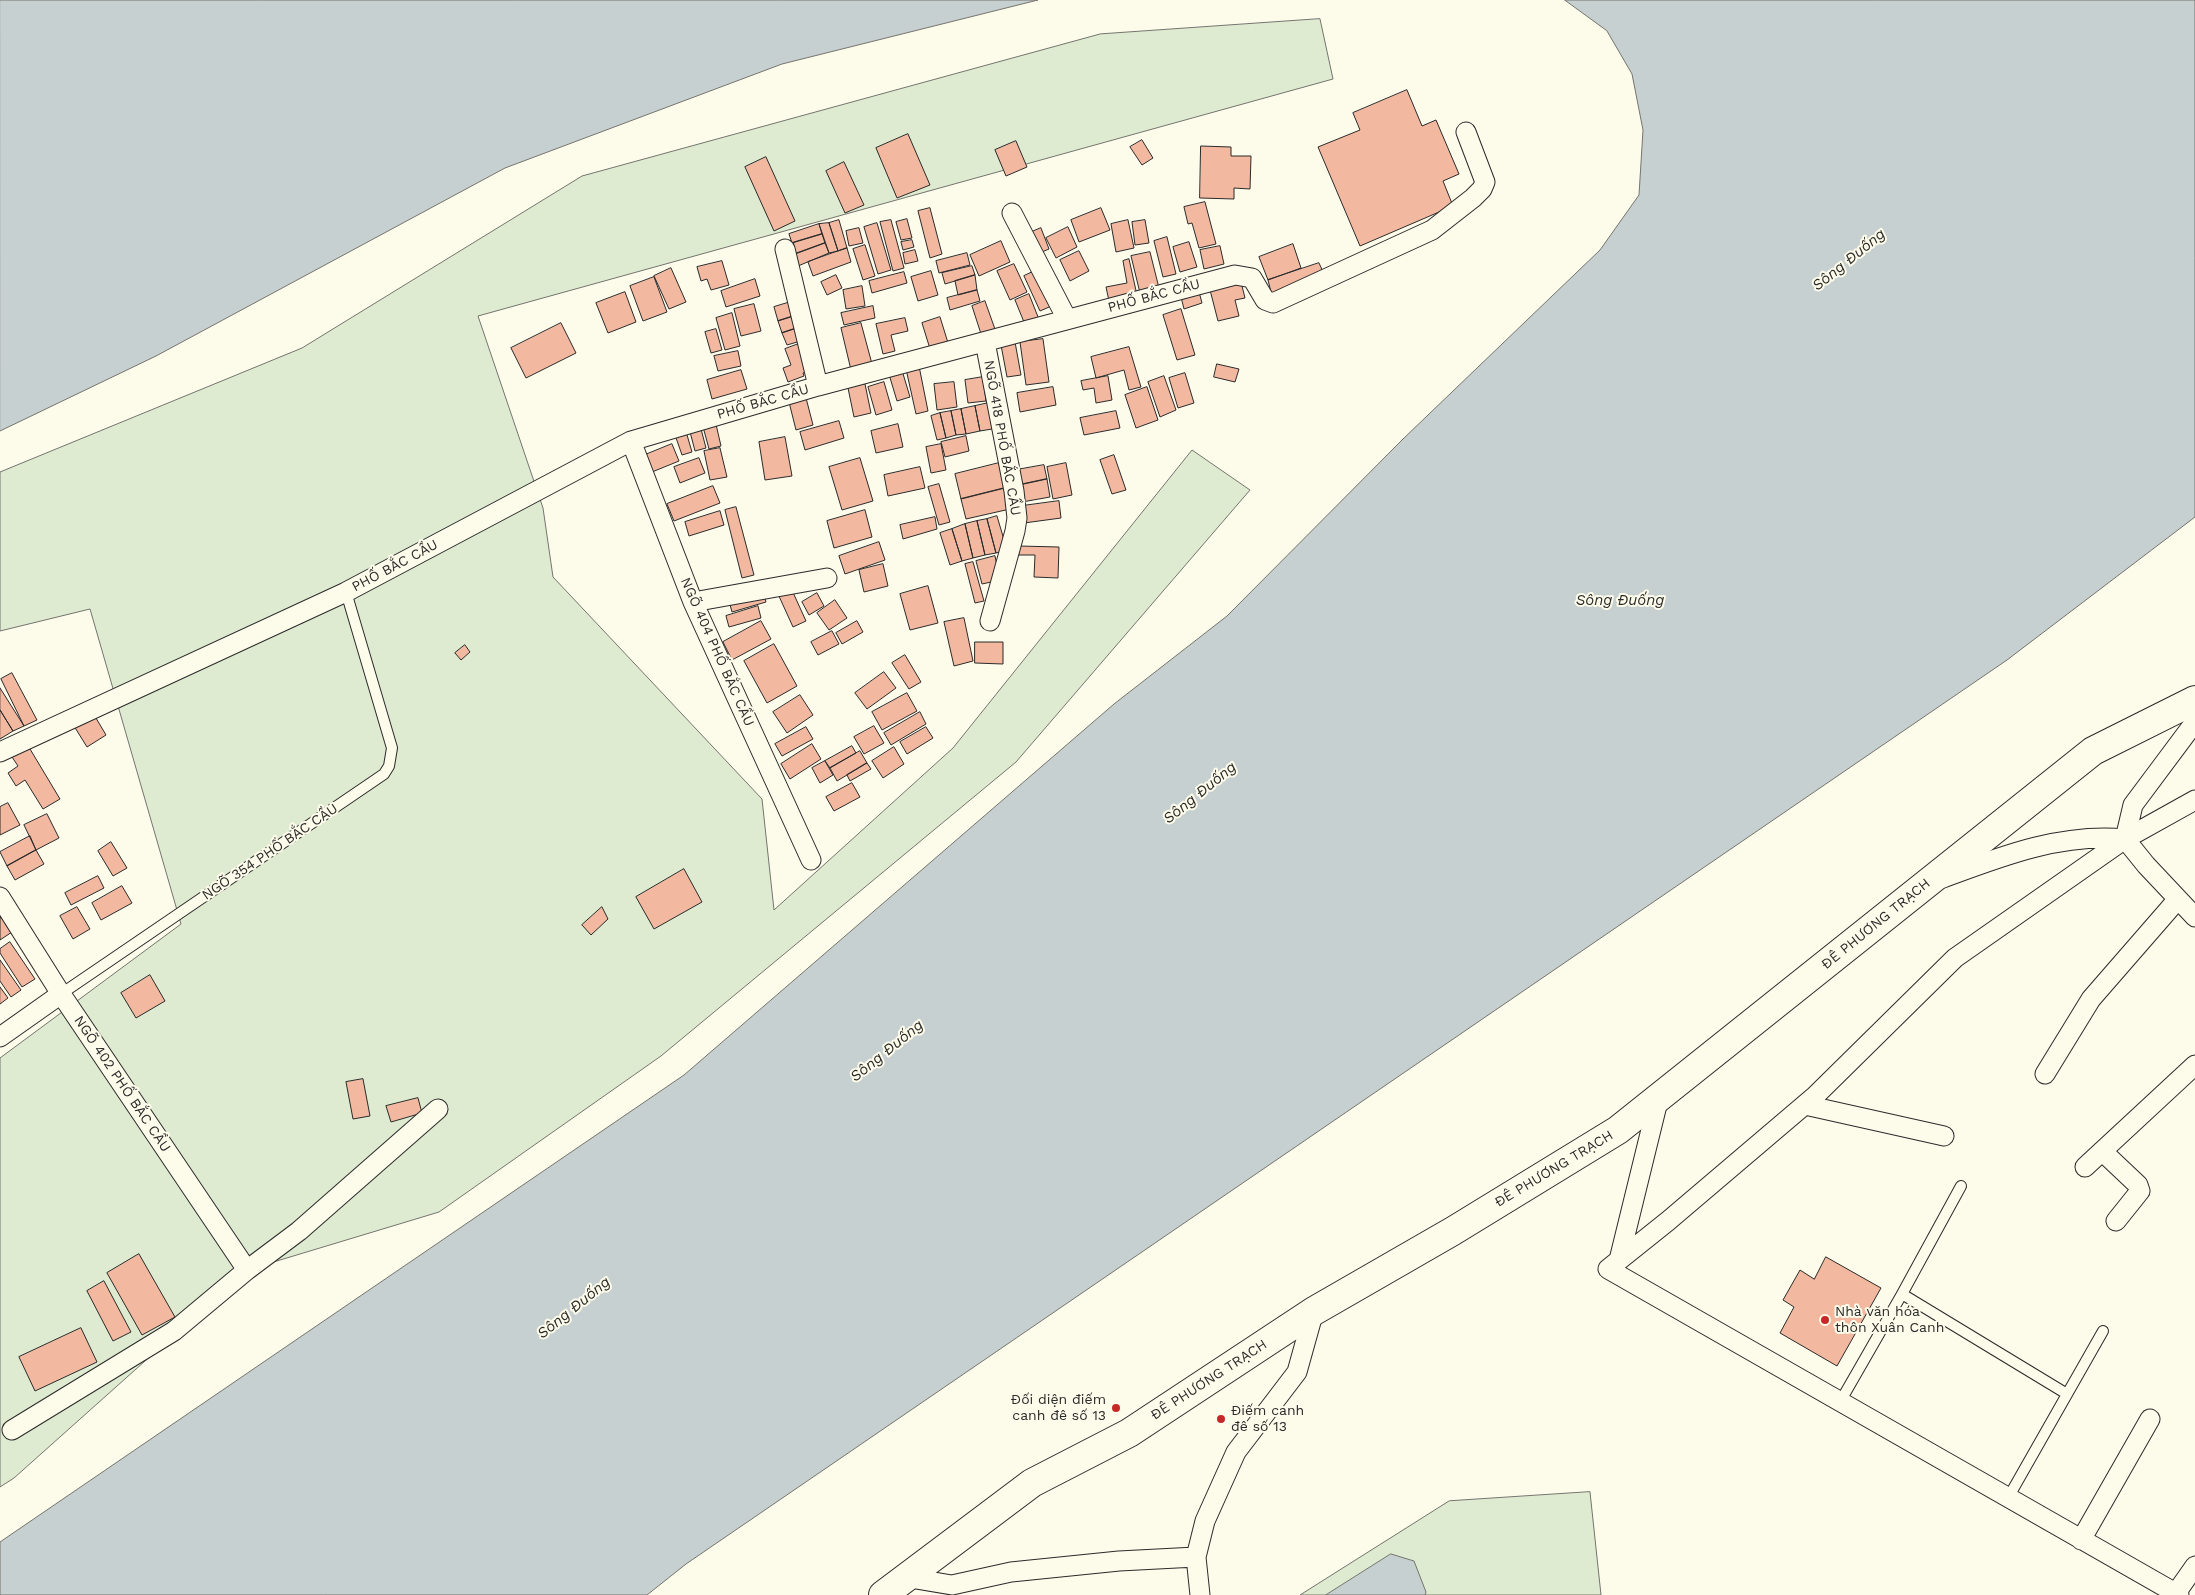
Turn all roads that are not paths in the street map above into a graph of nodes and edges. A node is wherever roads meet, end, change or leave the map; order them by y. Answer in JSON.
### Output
{"nodes":[{"id":1,"x":1466,"y":132,"type":"dead end"},
{"id":2,"x":1012,"y":214,"type":"dead end"},
{"id":3,"x":785,"y":249,"type":"dead end"},
{"id":4,"x":1067,"y":319,"type":"junction"},
{"id":5,"x":985,"y":342,"type":"junction"},
{"id":6,"x":818,"y":386,"type":"junction"},
{"id":7,"x":631,"y":441,"type":"junction"},
{"id":8,"x":827,"y":578,"type":"dead end"},
{"id":9,"x":346,"y":592,"type":"junction"},
{"id":10,"x":693,"y":602,"type":"junction"},
{"id":11,"x":990,"y":621,"type":"dead end"},
{"id":12,"x":2195,"y":700,"type":"edge"},
{"id":13,"x":2195,"y":722,"type":"edge"},
{"id":14,"x":0,"y":752,"type":"edge"},
{"id":15,"x":2195,"y":800,"type":"edge"},
{"id":16,"x":2125,"y":839,"type":"junction"},
{"id":17,"x":811,"y":860,"type":"dead end"},
{"id":18,"x":1926,"y":884,"type":"junction"},
{"id":19,"x":0,"y":896,"type":"edge"},
{"id":20,"x":2178,"y":900,"type":"junction"},
{"id":21,"x":2195,"y":918,"type":"edge"},
{"id":22,"x":61,"y":994,"type":"junction"},
{"id":23,"x":0,"y":1037,"type":"edge"},
{"id":24,"x":2195,"y":1064,"type":"edge"},
{"id":25,"x":2045,"y":1074,"type":"dead end"},
{"id":26,"x":1659,"y":1097,"type":"junction"},
{"id":27,"x":1805,"y":1105,"type":"junction"},
{"id":28,"x":438,"y":1109,"type":"dead end"},
{"id":29,"x":1944,"y":1136,"type":"dead end"},
{"id":30,"x":2102,"y":1151,"type":"junction"},
{"id":31,"x":2085,"y":1167,"type":"dead end"},
{"id":32,"x":1961,"y":1186,"type":"dead end"},
{"id":33,"x":2116,"y":1221,"type":"dead end"},
{"id":34,"x":1620,"y":1260,"type":"junction"},
{"id":35,"x":247,"y":1270,"type":"junction"},
{"id":36,"x":1902,"y":1294,"type":"junction"},
{"id":37,"x":1314,"y":1310,"type":"junction"},
{"id":38,"x":2103,"y":1331,"type":"dead end"},
{"id":39,"x":2067,"y":1394,"type":"junction"},
{"id":40,"x":1840,"y":1402,"type":"junction"},
{"id":41,"x":2150,"y":1419,"type":"dead end"},
{"id":42,"x":12,"y":1430,"type":"dead end"},
{"id":43,"x":2008,"y":1498,"type":"junction"},
{"id":44,"x":2082,"y":1540,"type":"junction"},
{"id":45,"x":1196,"y":1557,"type":"junction"},
{"id":46,"x":2195,"y":1566,"type":"edge"},
{"id":47,"x":904,"y":1577,"type":"junction"},
{"id":48,"x":2177,"y":1594,"type":"edge"},
{"id":49,"x":883,"y":1595,"type":"edge"},
{"id":50,"x":1200,"y":1595,"type":"edge"}],
"edges":[{"from":1,"to":4,"type":"street","name":"PHỐ BẮC CẦU"},
{"from":2,"to":4,"type":"street"},
{"from":3,"to":6,"type":"street"},
{"from":4,"to":5,"type":"street","name":"PHỐ BẮC CẦU"},
{"from":5,"to":6,"type":"street","name":"PHỐ BẮC CẦU"},
{"from":5,"to":11,"type":"street","name":"NGÕ 418 PHỐ BẮC CẦU"},
{"from":6,"to":7,"type":"street","name":"PHỐ BẮC CẦU"},
{"from":7,"to":9,"type":"street","name":"PHỐ BẮC CẦU"},
{"from":7,"to":10,"type":"street","name":"NGÕ 404 PHỐ BẮC CẦU"},
{"from":8,"to":10,"type":"street"},
{"from":9,"to":14,"type":"street","name":"PHỐ BẮC CẦU"},
{"from":9,"to":22,"type":"lane","name":"NGÕ 354 PHỐ BẮC CẦU"},
{"from":10,"to":17,"type":"street","name":"NGÕ 404 PHỐ BẮC CẦU"},
{"from":12,"to":18,"type":"main road","name":"ĐÊ PHƯƠNG TRẠCH"},
{"from":13,"to":16,"type":"street"},
{"from":15,"to":16,"type":"street"},
{"from":16,"to":18,"type":"street"},
{"from":16,"to":20,"type":"street"},
{"from":16,"to":27,"type":"street"},
{"from":18,"to":26,"type":"main road","name":"ĐÊ PHƯƠNG TRẠCH"},
{"from":19,"to":22,"type":"street","name":"NGÕ 402 PHỐ BẮC CẦU"},
{"from":20,"to":21,"type":"street"},
{"from":20,"to":25,"type":"street"},
{"from":22,"to":23,"type":"street","name":"NGÕ 354 PHỐ BẮC CẦU"},
{"from":22,"to":35,"type":"street","name":"NGÕ 402 PHỐ BẮC CẦU"},
{"from":24,"to":30,"type":"street"},
{"from":26,"to":34,"type":"street"},
{"from":26,"to":37,"type":"main road","name":"ĐÊ PHƯƠNG TRẠCH"},
{"from":27,"to":29,"type":"street"},
{"from":27,"to":34,"type":"street"},
{"from":28,"to":35,"type":"street"},
{"from":30,"to":31,"type":"street"},
{"from":30,"to":33,"type":"street"},
{"from":32,"to":36,"type":"lane"},
{"from":34,"to":40,"type":"street"},
{"from":35,"to":42,"type":"street"},
{"from":36,"to":39,"type":"lane"},
{"from":36,"to":40,"type":"lane"},
{"from":37,"to":45,"type":"street"},
{"from":37,"to":47,"type":"main road","name":"ĐÊ PHƯƠNG TRẠCH"},
{"from":38,"to":39,"type":"lane"},
{"from":39,"to":43,"type":"lane"},
{"from":40,"to":43,"type":"street"},
{"from":41,"to":44,"type":"street"},
{"from":43,"to":44,"type":"street"},
{"from":44,"to":48,"type":"street"},
{"from":45,"to":47,"type":"street"},
{"from":45,"to":50,"type":"street"},
{"from":46,"to":48,"type":"street"},
{"from":47,"to":49,"type":"main road","name":"ĐÊ PHƯƠNG TRẠCH"}]}
